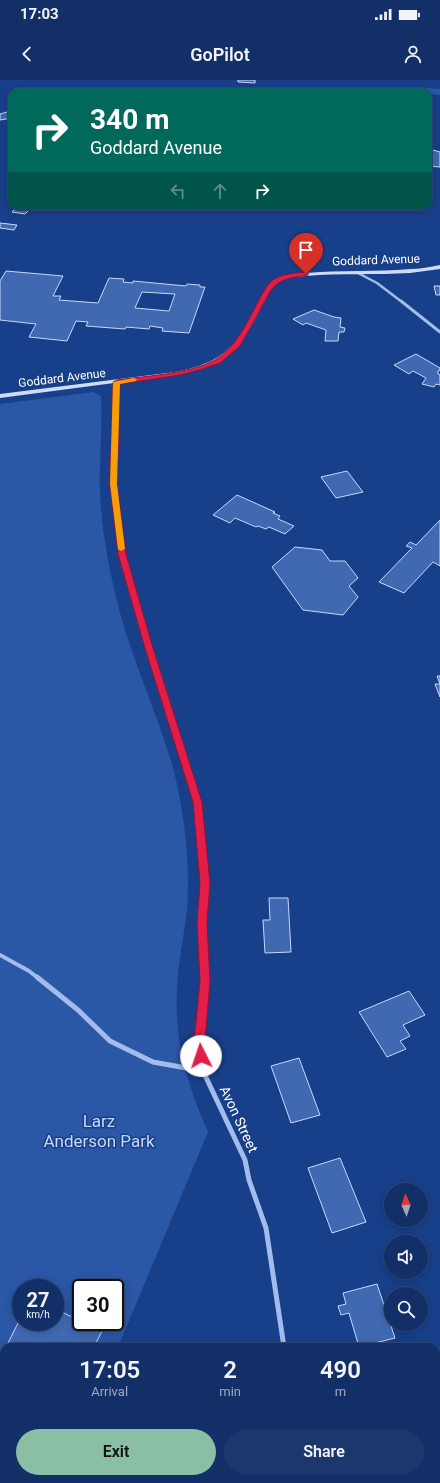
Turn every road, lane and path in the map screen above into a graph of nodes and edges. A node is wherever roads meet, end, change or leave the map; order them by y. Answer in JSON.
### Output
{"nodes":[{"id":1,"x":440,"y":267,"type":"edge"},
{"id":2,"x":356,"y":272,"type":"junction"},
{"id":3,"x":440,"y":332,"type":"edge"},
{"id":4,"x":117,"y":382,"type":"junction"},
{"id":5,"x":0,"y":396,"type":"edge"},
{"id":6,"x":0,"y":955,"type":"edge"},
{"id":7,"x":203,"y":1070,"type":"junction"},
{"id":8,"x":283,"y":1343,"type":"edge"}],
"edges":[{"from":1,"to":2,"type":"main road","name":"Goddard Avenue"},
{"from":2,"to":3,"type":"street"},
{"from":2,"to":4,"type":"main road","name":"Goddard Avenue"},
{"from":4,"to":5,"type":"main road","name":"Goddard Avenue"},
{"from":4,"to":7,"type":"street","name":"Avon Street"},
{"from":6,"to":7,"type":"street"},
{"from":7,"to":8,"type":"street","name":"Avon Street"}]}
